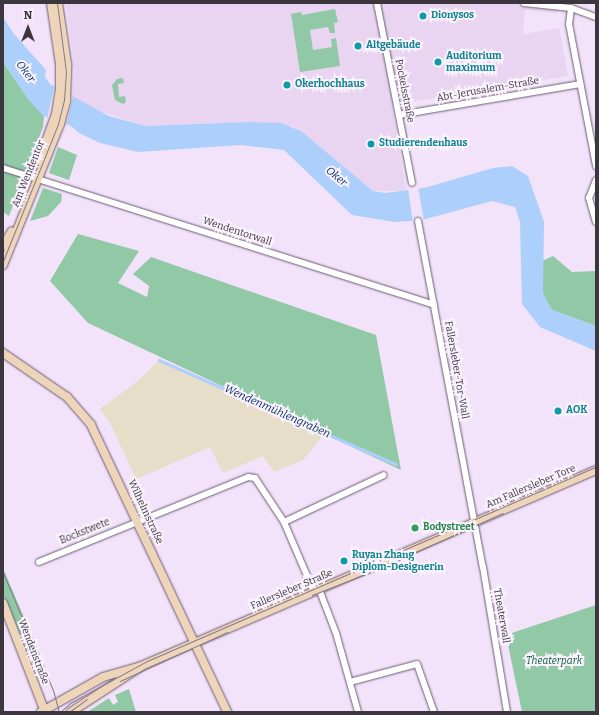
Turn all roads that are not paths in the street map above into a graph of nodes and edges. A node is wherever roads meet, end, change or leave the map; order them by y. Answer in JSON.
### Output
{"nodes":[{"id":1,"x":51,"y":3,"type":"edge"},
{"id":2,"x":58,"y":3,"type":"edge"},
{"id":3,"x":378,"y":3,"type":"edge"},
{"id":4,"x":524,"y":3,"type":"edge"},
{"id":5,"x":571,"y":8,"type":"junction"},
{"id":6,"x":596,"y":17,"type":"edge"},
{"id":7,"x":580,"y":84,"type":"junction"},
{"id":8,"x":64,"y":91,"type":"junction"},
{"id":9,"x":399,"y":115,"type":"junction"},
{"id":10,"x":596,"y":166,"type":"edge"},
{"id":11,"x":3,"y":168,"type":"edge"},
{"id":12,"x":35,"y":178,"type":"junction"},
{"id":13,"x":596,"y":180,"type":"edge"},
{"id":14,"x":412,"y":183,"type":"dead end"},
{"id":15,"x":418,"y":221,"type":"dead end"},
{"id":16,"x":596,"y":222,"type":"edge"},
{"id":17,"x":3,"y":245,"type":"edge"},
{"id":18,"x":8,"y":253,"type":"junction"},
{"id":19,"x":3,"y":265,"type":"edge"},
{"id":20,"x":434,"y":306,"type":"junction"},
{"id":21,"x":3,"y":353,"type":"edge"},
{"id":22,"x":596,"y":470,"type":"edge"},
{"id":23,"x":384,"y":475,"type":"dead end"},
{"id":24,"x":138,"y":521,"type":"junction"},
{"id":25,"x":284,"y":522,"type":"junction"},
{"id":26,"x":474,"y":523,"type":"junction"},
{"id":27,"x":39,"y":562,"type":"dead end"},
{"id":28,"x":317,"y":590,"type":"junction"},
{"id":29,"x":3,"y":603,"type":"edge"},
{"id":30,"x":194,"y":642,"type":"junction"},
{"id":31,"x":141,"y":666,"type":"junction"},
{"id":32,"x":350,"y":682,"type":"junction"},
{"id":33,"x":43,"y":711,"type":"edge"},
{"id":34,"x":71,"y":712,"type":"edge"},
{"id":35,"x":227,"y":712,"type":"edge"},
{"id":36,"x":358,"y":712,"type":"edge"},
{"id":37,"x":434,"y":712,"type":"edge"},
{"id":38,"x":507,"y":712,"type":"edge"}],
"edges":[{"from":1,"to":8,"type":"main road"},
{"from":2,"to":8,"type":"main road"},
{"from":3,"to":9,"type":"street","name":"Pockelsstraße"},
{"from":4,"to":5,"type":"street"},
{"from":5,"to":6,"type":"street"},
{"from":5,"to":7,"type":"street"},
{"from":7,"to":9,"type":"street","name":"Abt-Jerusalem-Straße"},
{"from":7,"to":10,"type":"street"},
{"from":8,"to":12,"type":"main road","name":"Am Wendentor"},
{"from":9,"to":14,"type":"street","name":"Pockelsstraße"},
{"from":11,"to":12,"type":"street","name":"Wendentorwall"},
{"from":12,"to":17,"type":"main road","name":"Am Wendentor"},
{"from":12,"to":18,"type":"main road","name":"Am Wendentor"},
{"from":12,"to":20,"type":"street","name":"Wendentorwall"},
{"from":13,"to":16,"type":"street"},
{"from":15,"to":20,"type":"street","name":"Fallersleber-Tor-Wall"},
{"from":17,"to":18,"type":"street","name":"Am Wendentor"},
{"from":18,"to":19,"type":"main road","name":"Am Wendentor"},
{"from":20,"to":26,"type":"street","name":"Fallersleber-Tor-Wall"},
{"from":21,"to":24,"type":"main road","name":"Wilhelmstraße"},
{"from":22,"to":26,"type":"main road","name":"Am Fallersleber Tore"},
{"from":23,"to":25,"type":"street"},
{"from":24,"to":25,"type":"street","name":"Bockstwete"},
{"from":24,"to":27,"type":"street","name":"Bockstwete"},
{"from":24,"to":30,"type":"main road","name":"Wilhelmstraße"},
{"from":25,"to":28,"type":"street","name":"Bockstwete"},
{"from":26,"to":28,"type":"main road","name":"Fallersleber Straße"},
{"from":26,"to":38,"type":"street","name":"Theaterwall"},
{"from":28,"to":30,"type":"main road","name":"Fallersleber Straße"},
{"from":28,"to":32,"type":"street","name":"Bockstwete"},
{"from":29,"to":33,"type":"main road","name":"Wendenstraße"},
{"from":30,"to":31,"type":"main road","name":"Fallersleber Straße"},
{"from":30,"to":35,"type":"main road","name":"Wilhelmstraße"},
{"from":31,"to":33,"type":"main road","name":"Fallersleber Straße"},
{"from":31,"to":34,"type":"main road","name":"Fallersleber Straße"},
{"from":32,"to":36,"type":"street","name":"Bockstwete"},
{"from":32,"to":37,"type":"street"}]}
